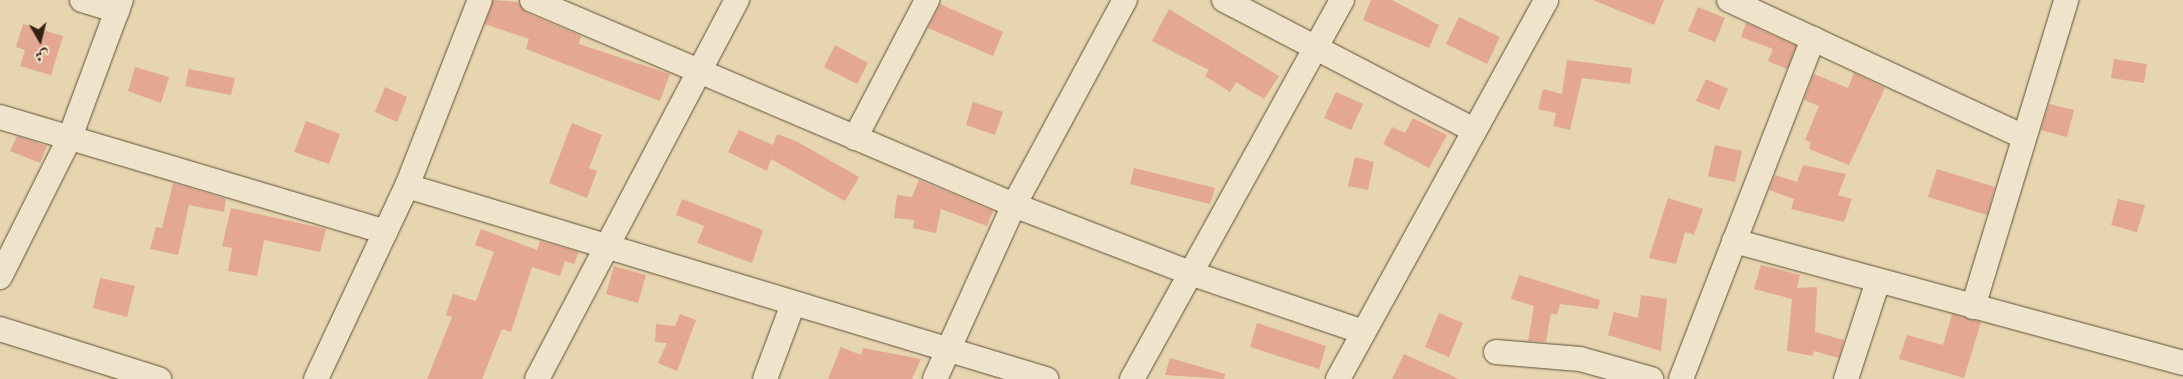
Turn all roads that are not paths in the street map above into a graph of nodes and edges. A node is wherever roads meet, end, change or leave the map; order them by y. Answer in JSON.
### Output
{"nodes":[{"id":1,"x":82,"y":0,"type":"edge"},
{"id":2,"x":480,"y":0,"type":"edge"},
{"id":3,"x":532,"y":0,"type":"edge"},
{"id":4,"x":737,"y":0,"type":"edge"},
{"id":5,"x":927,"y":0,"type":"edge"},
{"id":6,"x":1125,"y":0,"type":"edge"},
{"id":7,"x":1224,"y":0,"type":"edge"},
{"id":8,"x":1342,"y":0,"type":"edge"},
{"id":9,"x":1546,"y":0,"type":"edge"},
{"id":10,"x":1729,"y":0,"type":"edge"},
{"id":11,"x":2066,"y":0,"type":"edge"},
{"id":12,"x":119,"y":6,"type":"edge"},
{"id":13,"x":1813,"y":39,"type":"junction"},
{"id":14,"x":1316,"y":45,"type":"junction"},
{"id":15,"x":698,"y":73,"type":"junction"},
{"id":16,"x":0,"y":117,"type":"edge"},
{"id":17,"x":1474,"y":130,"type":"junction"},
{"id":18,"x":70,"y":137,"type":"junction"},
{"id":19,"x":2024,"y":137,"type":"junction"},
{"id":20,"x":855,"y":138,"type":"junction"},
{"id":21,"x":407,"y":186,"type":"junction"},
{"id":22,"x":1014,"y":205,"type":"junction"},
{"id":23,"x":385,"y":232,"type":"junction"},
{"id":24,"x":1734,"y":241,"type":"junction"},
{"id":25,"x":604,"y":248,"type":"junction"},
{"id":26,"x":1190,"y":273,"type":"junction"},
{"id":27,"x":0,"y":277,"type":"edge"},
{"id":28,"x":1878,"y":280,"type":"junction"},
{"id":29,"x":793,"y":304,"type":"junction"},
{"id":30,"x":1973,"y":307,"type":"junction"},
{"id":31,"x":0,"y":329,"type":"edge"},
{"id":32,"x":1363,"y":332,"type":"junction"},
{"id":33,"x":947,"y":350,"type":"junction"},
{"id":34,"x":1496,"y":352,"type":"dead end"},
{"id":35,"x":2183,"y":363,"type":"edge"},
{"id":36,"x":159,"y":379,"type":"edge"},
{"id":37,"x":316,"y":379,"type":"edge"},
{"id":38,"x":537,"y":379,"type":"edge"},
{"id":39,"x":765,"y":379,"type":"edge"},
{"id":40,"x":935,"y":379,"type":"edge"},
{"id":41,"x":1046,"y":379,"type":"edge"},
{"id":42,"x":1132,"y":379,"type":"edge"},
{"id":43,"x":1338,"y":379,"type":"edge"},
{"id":44,"x":1651,"y":379,"type":"edge"},
{"id":45,"x":1681,"y":379,"type":"edge"},
{"id":46,"x":1846,"y":379,"type":"edge"}],
"edges":[{"from":1,"to":12,"type":"street"},
{"from":2,"to":21,"type":"street"},
{"from":3,"to":15,"type":"street"},
{"from":4,"to":15,"type":"street"},
{"from":5,"to":20,"type":"street"},
{"from":6,"to":22,"type":"street"},
{"from":7,"to":14,"type":"street"},
{"from":8,"to":14,"type":"street"},
{"from":9,"to":17,"type":"street"},
{"from":10,"to":13,"type":"street"},
{"from":11,"to":19,"type":"street"},
{"from":12,"to":18,"type":"street"},
{"from":13,"to":19,"type":"street"},
{"from":13,"to":24,"type":"street"},
{"from":14,"to":17,"type":"street"},
{"from":14,"to":26,"type":"street"},
{"from":15,"to":20,"type":"street"},
{"from":15,"to":25,"type":"street"},
{"from":16,"to":18,"type":"street"},
{"from":17,"to":32,"type":"street"},
{"from":18,"to":23,"type":"street"},
{"from":18,"to":27,"type":"street"},
{"from":19,"to":30,"type":"street"},
{"from":20,"to":22,"type":"street"},
{"from":21,"to":23,"type":"street"},
{"from":21,"to":25,"type":"street"},
{"from":22,"to":26,"type":"street"},
{"from":22,"to":33,"type":"street"},
{"from":23,"to":37,"type":"street"},
{"from":24,"to":28,"type":"street"},
{"from":24,"to":45,"type":"street"},
{"from":25,"to":29,"type":"street"},
{"from":25,"to":38,"type":"street"},
{"from":26,"to":32,"type":"street"},
{"from":26,"to":42,"type":"street"},
{"from":28,"to":30,"type":"street"},
{"from":28,"to":46,"type":"street"},
{"from":29,"to":33,"type":"street"},
{"from":29,"to":39,"type":"street"},
{"from":30,"to":35,"type":"street"},
{"from":31,"to":36,"type":"street"},
{"from":32,"to":43,"type":"street"},
{"from":33,"to":40,"type":"street"},
{"from":33,"to":41,"type":"street"},
{"from":34,"to":44,"type":"street"}]}
